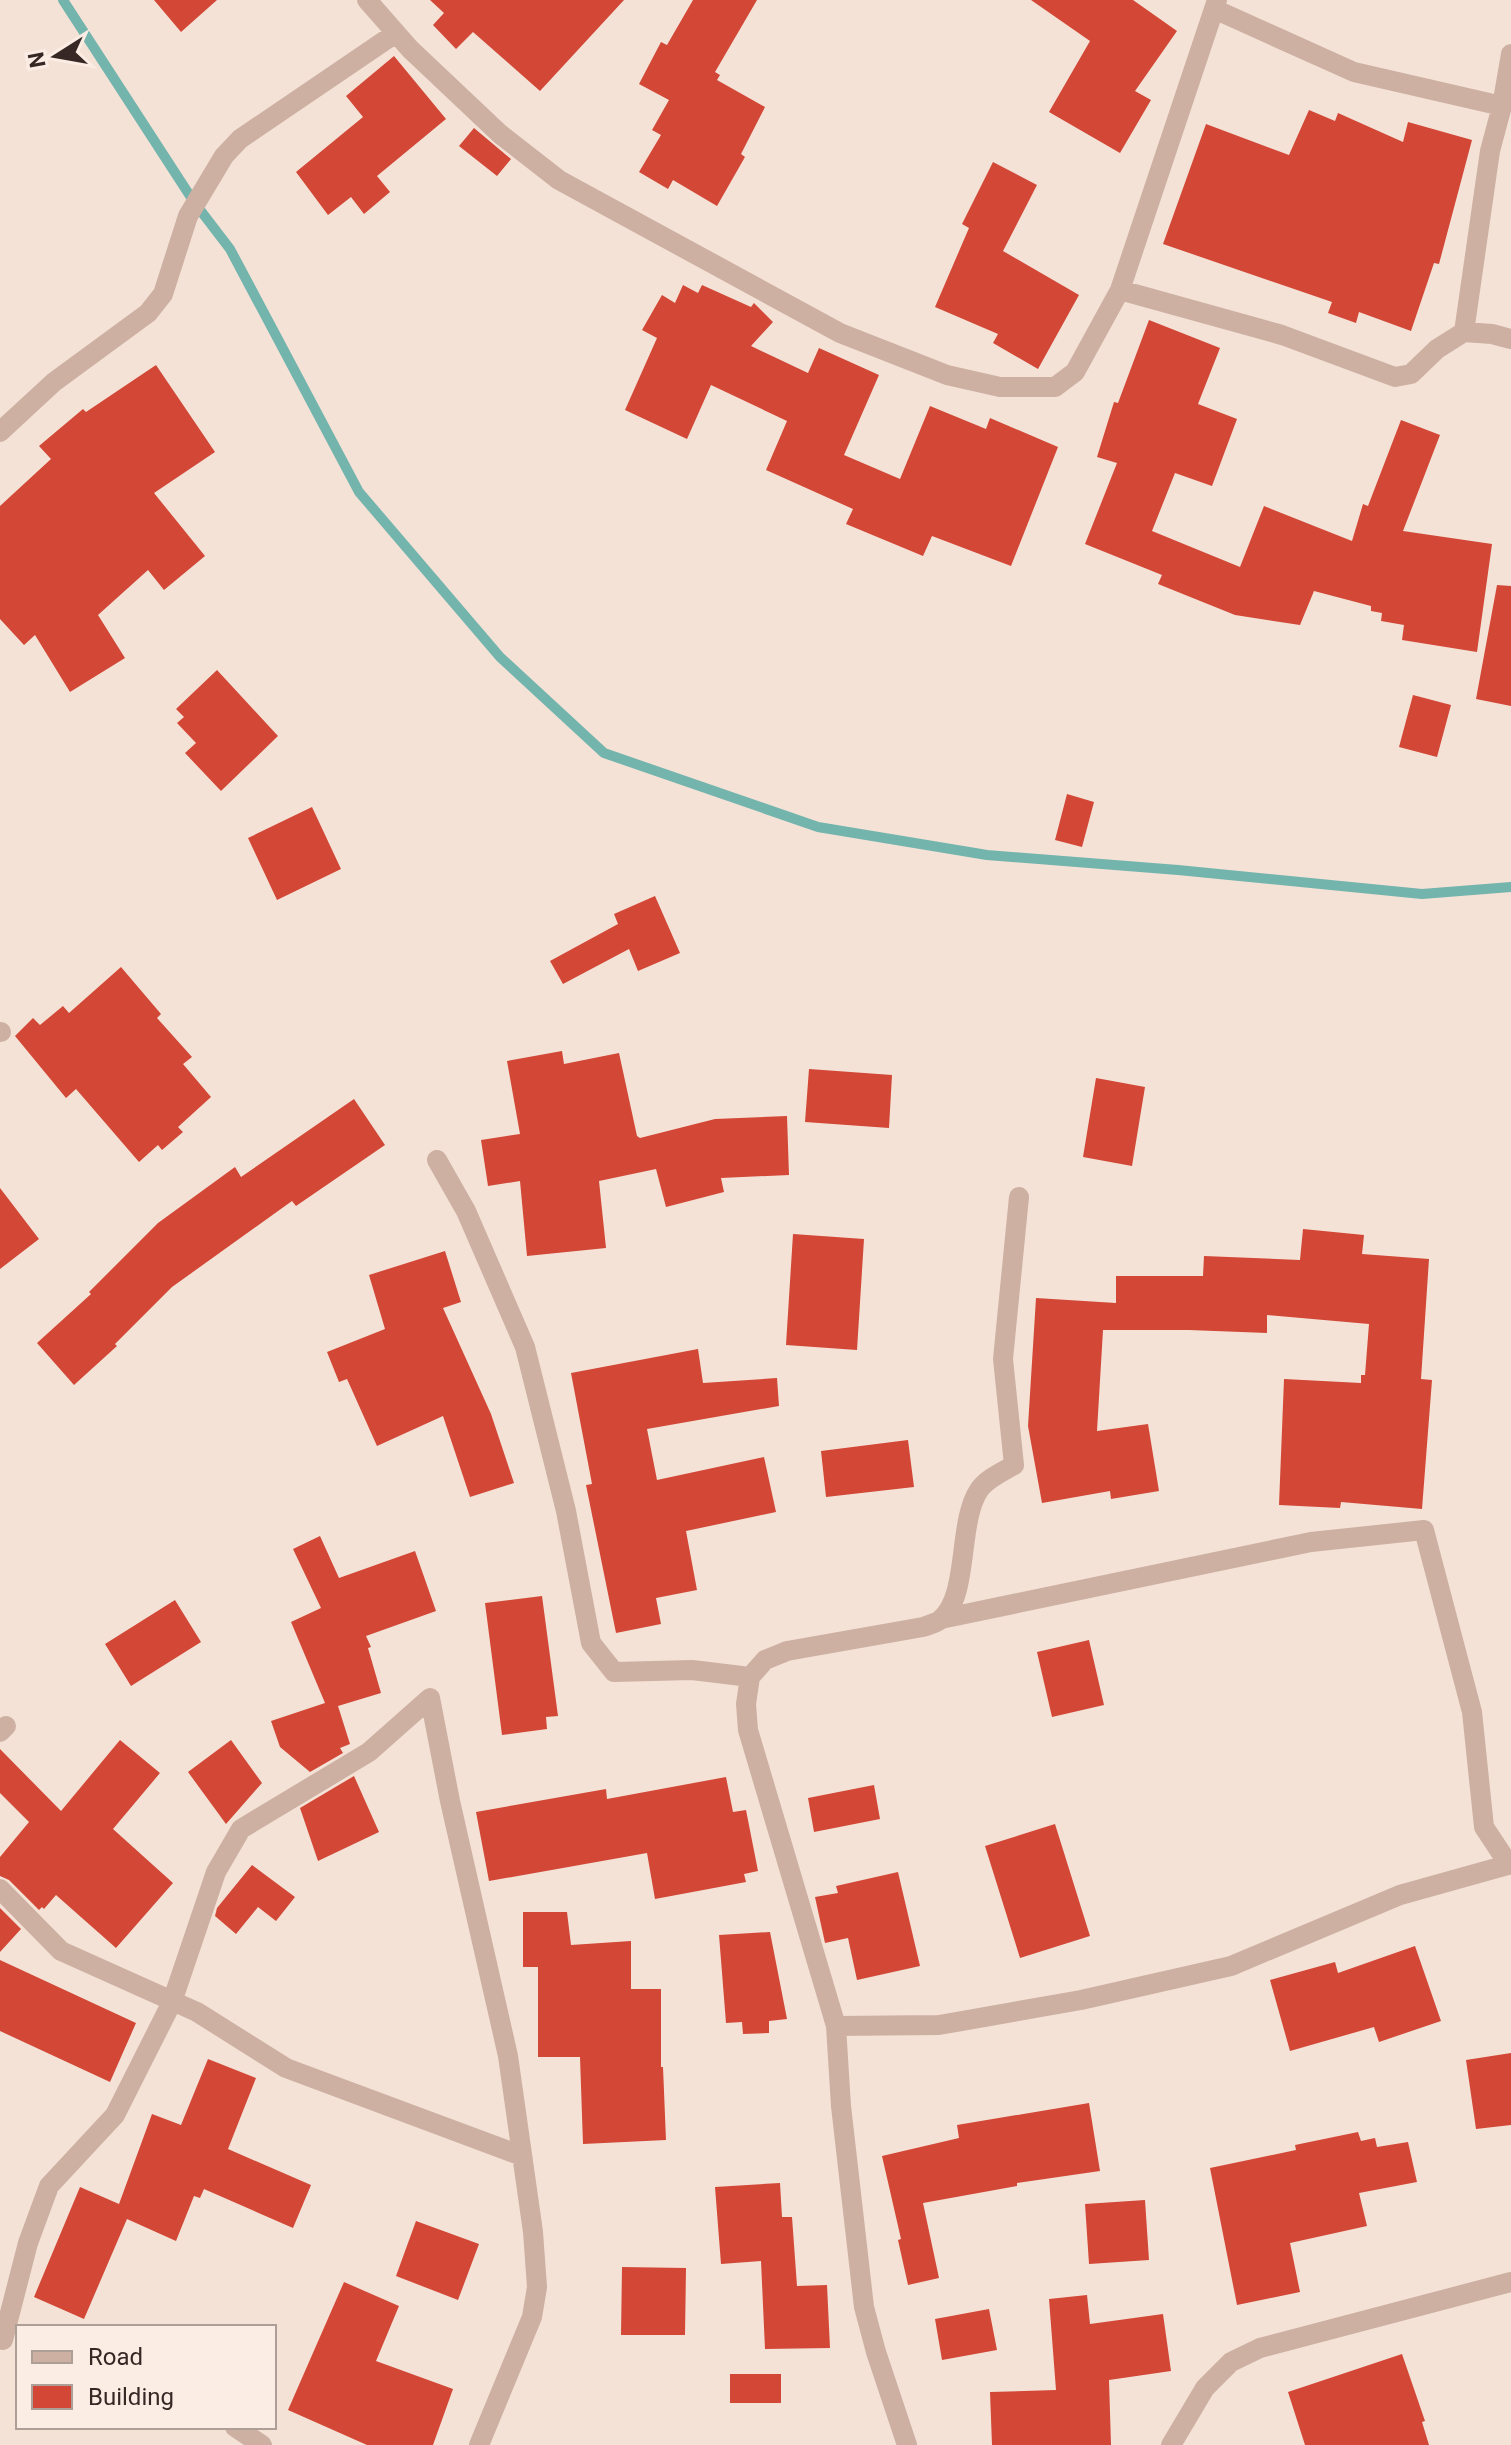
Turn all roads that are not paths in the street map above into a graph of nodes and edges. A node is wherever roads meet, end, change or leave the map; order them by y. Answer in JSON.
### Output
{"nodes":[{"id":1,"x":367,"y":0,"type":"edge"},
{"id":2,"x":1216,"y":5,"type":"edge"},
{"id":3,"x":396,"y":33,"type":"junction"},
{"id":4,"x":1511,"y":54,"type":"edge"},
{"id":5,"x":1502,"y":106,"type":"junction"},
{"id":6,"x":1120,"y":290,"type":"junction"},
{"id":7,"x":1464,"y":332,"type":"junction"},
{"id":8,"x":1511,"y":339,"type":"edge"},
{"id":9,"x":0,"y":432,"type":"edge"},
{"id":10,"x":437,"y":1160,"type":"dead end"},
{"id":11,"x":1019,"y":1197,"type":"dead end"},
{"id":12,"x":941,"y":1619,"type":"junction"},
{"id":13,"x":750,"y":1677,"type":"junction"},
{"id":14,"x":1510,"y":1865,"type":"edge"},
{"id":15,"x":0,"y":1889,"type":"edge"},
{"id":16,"x":172,"y":2002,"type":"junction"},
{"id":17,"x":836,"y":2026,"type":"junction"},
{"id":18,"x":522,"y":2156,"type":"junction"},
{"id":19,"x":1511,"y":2282,"type":"edge"},
{"id":20,"x":7,"y":2342,"type":"edge"},
{"id":21,"x":238,"y":2429,"type":"edge"},
{"id":22,"x":262,"y":2445,"type":"edge"},
{"id":23,"x":479,"y":2445,"type":"edge"},
{"id":24,"x":907,"y":2445,"type":"edge"},
{"id":25,"x":1171,"y":2445,"type":"edge"}],
"edges":[{"from":1,"to":3,"type":"street"},
{"from":2,"to":5,"type":"street"},
{"from":2,"to":6,"type":"street"},
{"from":3,"to":6,"type":"street"},
{"from":3,"to":9,"type":"street"},
{"from":4,"to":5,"type":"street"},
{"from":5,"to":7,"type":"street"},
{"from":6,"to":7,"type":"street"},
{"from":7,"to":8,"type":"street"},
{"from":10,"to":13,"type":"street"},
{"from":11,"to":12,"type":"street"},
{"from":12,"to":13,"type":"street"},
{"from":12,"to":14,"type":"street"},
{"from":13,"to":17,"type":"street"},
{"from":14,"to":17,"type":"street"},
{"from":15,"to":16,"type":"street"},
{"from":16,"to":18,"type":"street"},
{"from":16,"to":18,"type":"street"},
{"from":16,"to":20,"type":"street"},
{"from":17,"to":24,"type":"street"},
{"from":18,"to":23,"type":"street"},
{"from":19,"to":25,"type":"street"},
{"from":21,"to":22,"type":"street"}]}
